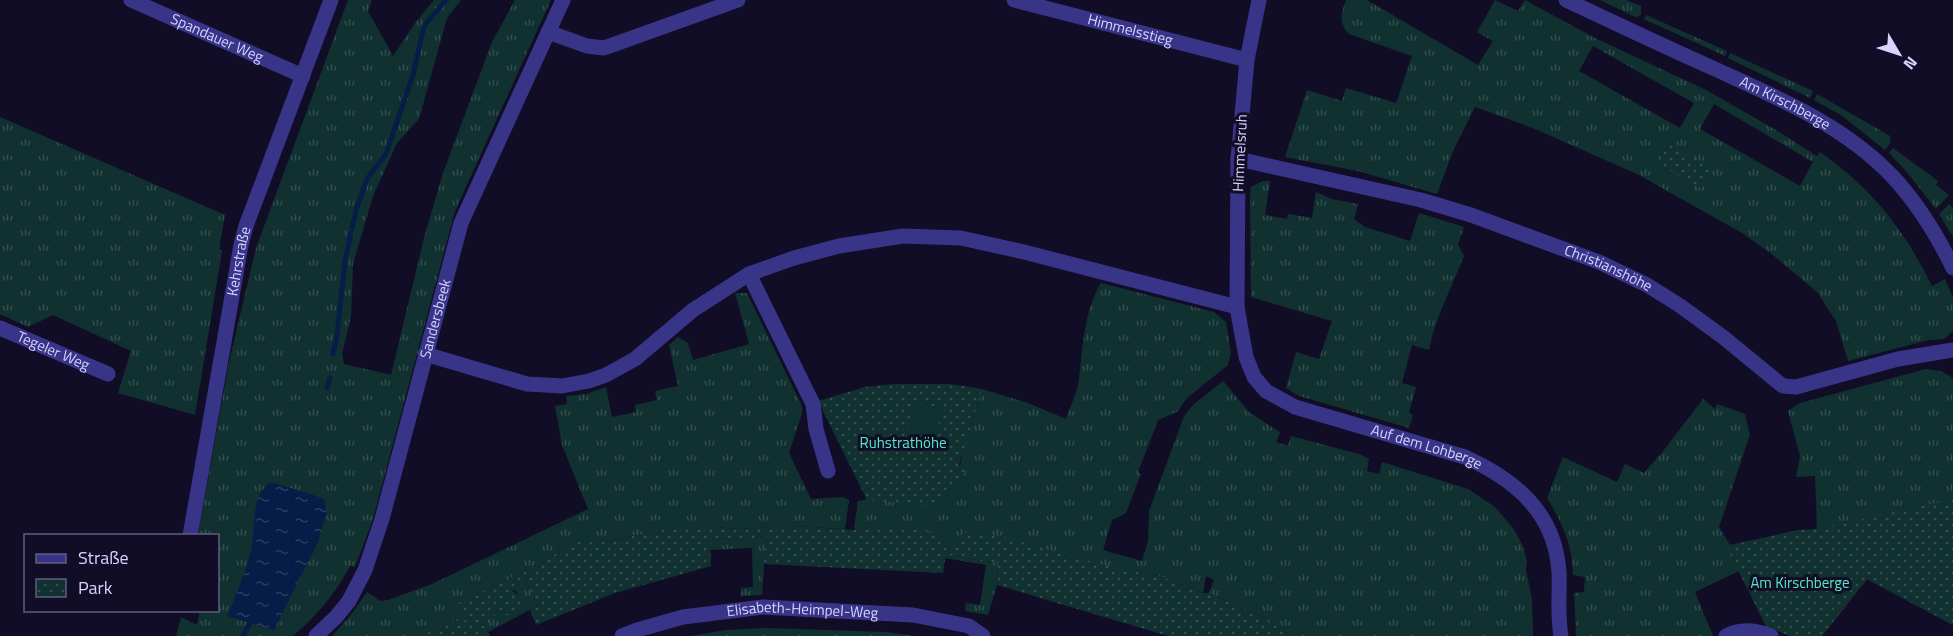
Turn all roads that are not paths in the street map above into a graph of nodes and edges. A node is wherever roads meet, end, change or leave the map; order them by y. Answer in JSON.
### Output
{"nodes":[{"id":1,"x":131,"y":0,"type":"edge"},
{"id":2,"x":331,"y":0,"type":"edge"},
{"id":3,"x":562,"y":0,"type":"edge"},
{"id":4,"x":738,"y":0,"type":"edge"},
{"id":5,"x":1014,"y":0,"type":"edge"},
{"id":6,"x":1259,"y":0,"type":"edge"},
{"id":7,"x":1566,"y":0,"type":"edge"},
{"id":8,"x":548,"y":32,"type":"junction"},
{"id":9,"x":1247,"y":60,"type":"junction"},
{"id":10,"x":303,"y":76,"type":"junction"},
{"id":11,"x":1238,"y":159,"type":"junction"},
{"id":12,"x":1953,"y":268,"type":"edge"},
{"id":13,"x":749,"y":274,"type":"junction"},
{"id":14,"x":1237,"y":308,"type":"junction"},
{"id":15,"x":0,"y":328,"type":"edge"},
{"id":16,"x":1953,"y":350,"type":"edge"},
{"id":17,"x":425,"y":354,"type":"junction"},
{"id":18,"x":108,"y":374,"type":"dead end"},
{"id":19,"x":828,"y":471,"type":"dead end"},
{"id":20,"x":190,"y":534,"type":"edge"},
{"id":21,"x":316,"y":636,"type":"edge"},
{"id":22,"x":622,"y":636,"type":"edge"},
{"id":23,"x":983,"y":636,"type":"edge"},
{"id":24,"x":1561,"y":636,"type":"edge"},
{"id":25,"x":1726,"y":636,"type":"edge"},
{"id":26,"x":1771,"y":636,"type":"edge"}],
"edges":[{"from":1,"to":10,"type":"street","name":"Spandauer Weg"},
{"from":2,"to":10,"type":"street","name":"Kehrstraße"},
{"from":3,"to":8,"type":"street","name":"Sandersbeek"},
{"from":4,"to":8,"type":"street"},
{"from":5,"to":9,"type":"street","name":"Himmelsstieg"},
{"from":6,"to":9,"type":"street","name":"Himmelsruh"},
{"from":7,"to":12,"type":"street","name":"Am Kirschberge"},
{"from":8,"to":17,"type":"street","name":"Sandersbeek"},
{"from":9,"to":11,"type":"street","name":"Himmelsruh"},
{"from":10,"to":20,"type":"street","name":"Kehrstraße"},
{"from":11,"to":14,"type":"street","name":"Himmelsruh"},
{"from":11,"to":16,"type":"street","name":"Christianshöhe"},
{"from":13,"to":14,"type":"street"},
{"from":13,"to":17,"type":"street"},
{"from":13,"to":19,"type":"street"},
{"from":14,"to":24,"type":"street","name":"Auf dem Lohberge"},
{"from":15,"to":18,"type":"street","name":"Tegeler Weg"},
{"from":17,"to":21,"type":"street","name":"Sandersbeek"},
{"from":22,"to":23,"type":"street","name":"Elisabeth-Heimpel-Weg"},
{"from":25,"to":26,"type":"street"}]}
